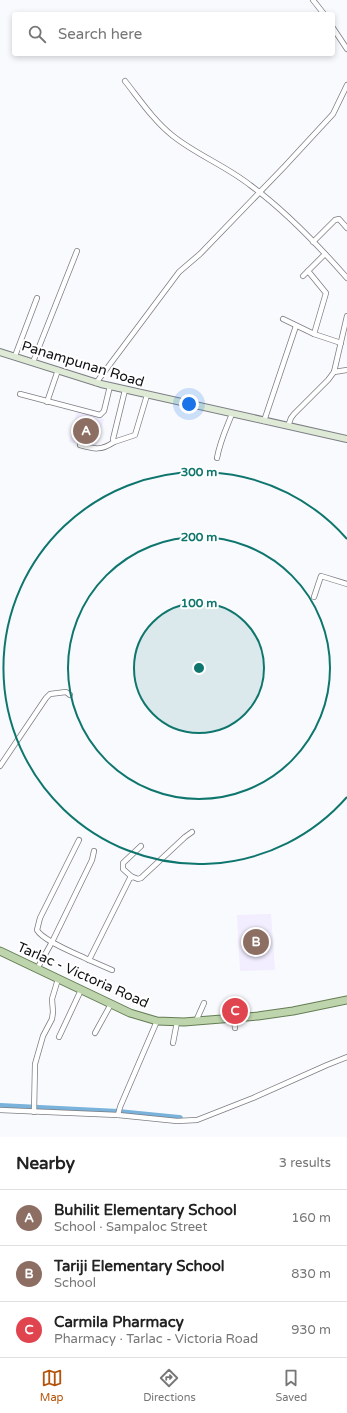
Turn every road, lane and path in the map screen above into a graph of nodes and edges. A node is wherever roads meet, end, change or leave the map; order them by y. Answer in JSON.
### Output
{"nodes":[{"id":1,"x":313,"y":0,"type":"edge"},
{"id":2,"x":322,"y":12,"type":"edge"},
{"id":3,"x":335,"y":31,"type":"edge"},
{"id":4,"x":347,"y":49,"type":"edge"},
{"id":5,"x":125,"y":81,"type":"dead end"},
{"id":6,"x":347,"y":85,"type":"edge"},
{"id":7,"x":260,"y":192,"type":"junction"},
{"id":8,"x":347,"y":228,"type":"edge"},
{"id":9,"x":313,"y":242,"type":"junction"},
{"id":10,"x":77,"y":251,"type":"dead end"},
{"id":11,"x":325,"y":254,"type":"junction"},
{"id":12,"x":308,"y":271,"type":"junction"},
{"id":13,"x":303,"y":276,"type":"dead end"},
{"id":14,"x":347,"y":278,"type":"edge"},
{"id":15,"x":37,"y":298,"type":"dead end"},
{"id":16,"x":347,"y":316,"type":"edge"},
{"id":17,"x":283,"y":319,"type":"dead end"},
{"id":18,"x":296,"y":326,"type":"junction"},
{"id":19,"x":314,"y":334,"type":"junction"},
{"id":20,"x":341,"y":343,"type":"junction"},
{"id":21,"x":0,"y":352,"type":"edge"},
{"id":22,"x":15,"y":356,"type":"junction"},
{"id":23,"x":33,"y":362,"type":"junction"},
{"id":24,"x":58,"y":370,"type":"junction"},
{"id":25,"x":347,"y":370,"type":"edge"},
{"id":26,"x":334,"y":372,"type":"junction"},
{"id":27,"x":96,"y":383,"type":"junction"},
{"id":28,"x":110,"y":386,"type":"junction"},
{"id":29,"x":125,"y":390,"type":"junction"},
{"id":30,"x":20,"y":394,"type":"dead end"},
{"id":31,"x":147,"y":395,"type":"junction"},
{"id":32,"x":47,"y":402,"type":"junction"},
{"id":33,"x":232,"y":414,"type":"junction"},
{"id":34,"x":264,"y":421,"type":"junction"},
{"id":35,"x":288,"y":426,"type":"junction"},
{"id":36,"x":347,"y":439,"type":"edge"},
{"id":37,"x":114,"y":442,"type":"junction"},
{"id":38,"x":80,"y":445,"type":"dead end"},
{"id":39,"x":217,"y":458,"type":"dead end"},
{"id":40,"x":347,"y":584,"type":"edge"},
{"id":41,"x":314,"y":597,"type":"dead end"},
{"id":42,"x":70,"y":695,"type":"dead end"},
{"id":43,"x":0,"y":766,"type":"edge"},
{"id":44,"x":192,"y":832,"type":"dead end"},
{"id":45,"x":79,"y":840,"type":"dead end"},
{"id":46,"x":141,"y":846,"type":"dead end"},
{"id":47,"x":94,"y":851,"type":"dead end"},
{"id":48,"x":132,"y":877,"type":"junction"},
{"id":49,"x":52,"y":942,"type":"junction"},
{"id":50,"x":0,"y":951,"type":"edge"},
{"id":51,"x":89,"y":960,"type":"junction"},
{"id":52,"x":37,"y":969,"type":"junction"},
{"id":53,"x":112,"y":970,"type":"dead end"},
{"id":54,"x":58,"y":979,"type":"junction"},
{"id":55,"x":81,"y":990,"type":"junction"},
{"id":56,"x":347,"y":1000,"type":"edge"},
{"id":57,"x":204,"y":1003,"type":"dead end"},
{"id":58,"x":111,"y":1004,"type":"junction"},
{"id":59,"x":234,"y":1018,"type":"junction"},
{"id":60,"x":157,"y":1021,"type":"junction"},
{"id":61,"x":196,"y":1021,"type":"junction"},
{"id":62,"x":177,"y":1022,"type":"junction"},
{"id":63,"x":235,"y":1028,"type":"dead end"},
{"id":64,"x":95,"y":1033,"type":"dead end"},
{"id":65,"x":59,"y":1037,"type":"dead end"},
{"id":66,"x":173,"y":1043,"type":"dead end"},
{"id":67,"x":347,"y":1057,"type":"edge"},
{"id":68,"x":34,"y":1109,"type":"junction"},
{"id":69,"x":0,"y":1110,"type":"edge"},
{"id":70,"x":118,"y":1114,"type":"junction"}],
"edges":[{"from":1,"to":2,"type":"street"},
{"from":3,"to":4,"type":"street"},
{"from":5,"to":7,"type":"street"},
{"from":6,"to":7,"type":"street"},
{"from":7,"to":9,"type":"street"},
{"from":7,"to":27,"type":"street"},
{"from":8,"to":9,"type":"street"},
{"from":9,"to":11,"type":"street"},
{"from":10,"to":23,"type":"street"},
{"from":11,"to":12,"type":"street"},
{"from":11,"to":14,"type":"street"},
{"from":12,"to":13,"type":"street"},
{"from":12,"to":19,"type":"street"},
{"from":15,"to":22,"type":"street"},
{"from":16,"to":20,"type":"street"},
{"from":17,"to":18,"type":"street"},
{"from":18,"to":19,"type":"street"},
{"from":18,"to":34,"type":"street"},
{"from":19,"to":20,"type":"street"},
{"from":20,"to":26,"type":"street"},
{"from":21,"to":22,"type":"street","name":"Panampunan Road"},
{"from":22,"to":23,"type":"street","name":"Panampunan Road"},
{"from":23,"to":24,"type":"street","name":"Panampunan Road"},
{"from":24,"to":27,"type":"street","name":"Panampunan Road"},
{"from":24,"to":32,"type":"street"},
{"from":25,"to":26,"type":"street"},
{"from":26,"to":35,"type":"street"},
{"from":27,"to":28,"type":"street","name":"Panampunan Road"},
{"from":28,"to":29,"type":"street","name":"Panampunan Road"},
{"from":28,"to":32,"type":"street"},
{"from":29,"to":31,"type":"street","name":"Panampunan Road"},
{"from":29,"to":37,"type":"street"},
{"from":30,"to":32,"type":"street"},
{"from":31,"to":33,"type":"street","name":"Panampunan Road"},
{"from":31,"to":37,"type":"street"},
{"from":33,"to":34,"type":"street","name":"Panampunan Road"},
{"from":33,"to":39,"type":"street"},
{"from":34,"to":35,"type":"street","name":"Panampunan Road"},
{"from":35,"to":36,"type":"street","name":"Panampunan Road"},
{"from":37,"to":38,"type":"street"},
{"from":40,"to":41,"type":"street"},
{"from":42,"to":43,"type":"street"},
{"from":44,"to":48,"type":"street"},
{"from":45,"to":49,"type":"street"},
{"from":46,"to":48,"type":"street"},
{"from":47,"to":49,"type":"street"},
{"from":48,"to":51,"type":"street"},
{"from":49,"to":51,"type":"street"},
{"from":49,"to":52,"type":"street"},
{"from":50,"to":52,"type":"main road","name":"Tarlac - Victoria Road"},
{"from":51,"to":53,"type":"street"},
{"from":52,"to":54,"type":"main road","name":"Tarlac - Victoria Road"},
{"from":54,"to":55,"type":"main road","name":"Tarlac - Victoria Road"},
{"from":54,"to":68,"type":"street"},
{"from":55,"to":58,"type":"main road","name":"Tarlac - Victoria Road"},
{"from":55,"to":65,"type":"street"},
{"from":56,"to":59,"type":"main road","name":"Tarlac - Victoria Road"},
{"from":57,"to":61,"type":"street"},
{"from":58,"to":60,"type":"main road","name":"Tarlac - Victoria Road"},
{"from":58,"to":64,"type":"street"},
{"from":59,"to":61,"type":"main road","name":"Tarlac - Victoria Road"},
{"from":59,"to":63,"type":"street"},
{"from":60,"to":62,"type":"main road","name":"Tarlac - Victoria Road"},
{"from":60,"to":70,"type":"street"},
{"from":61,"to":62,"type":"main road","name":"Tarlac - Victoria Road"},
{"from":62,"to":66,"type":"street"},
{"from":67,"to":70,"type":"street"},
{"from":68,"to":69,"type":"street"},
{"from":68,"to":70,"type":"street"}]}
